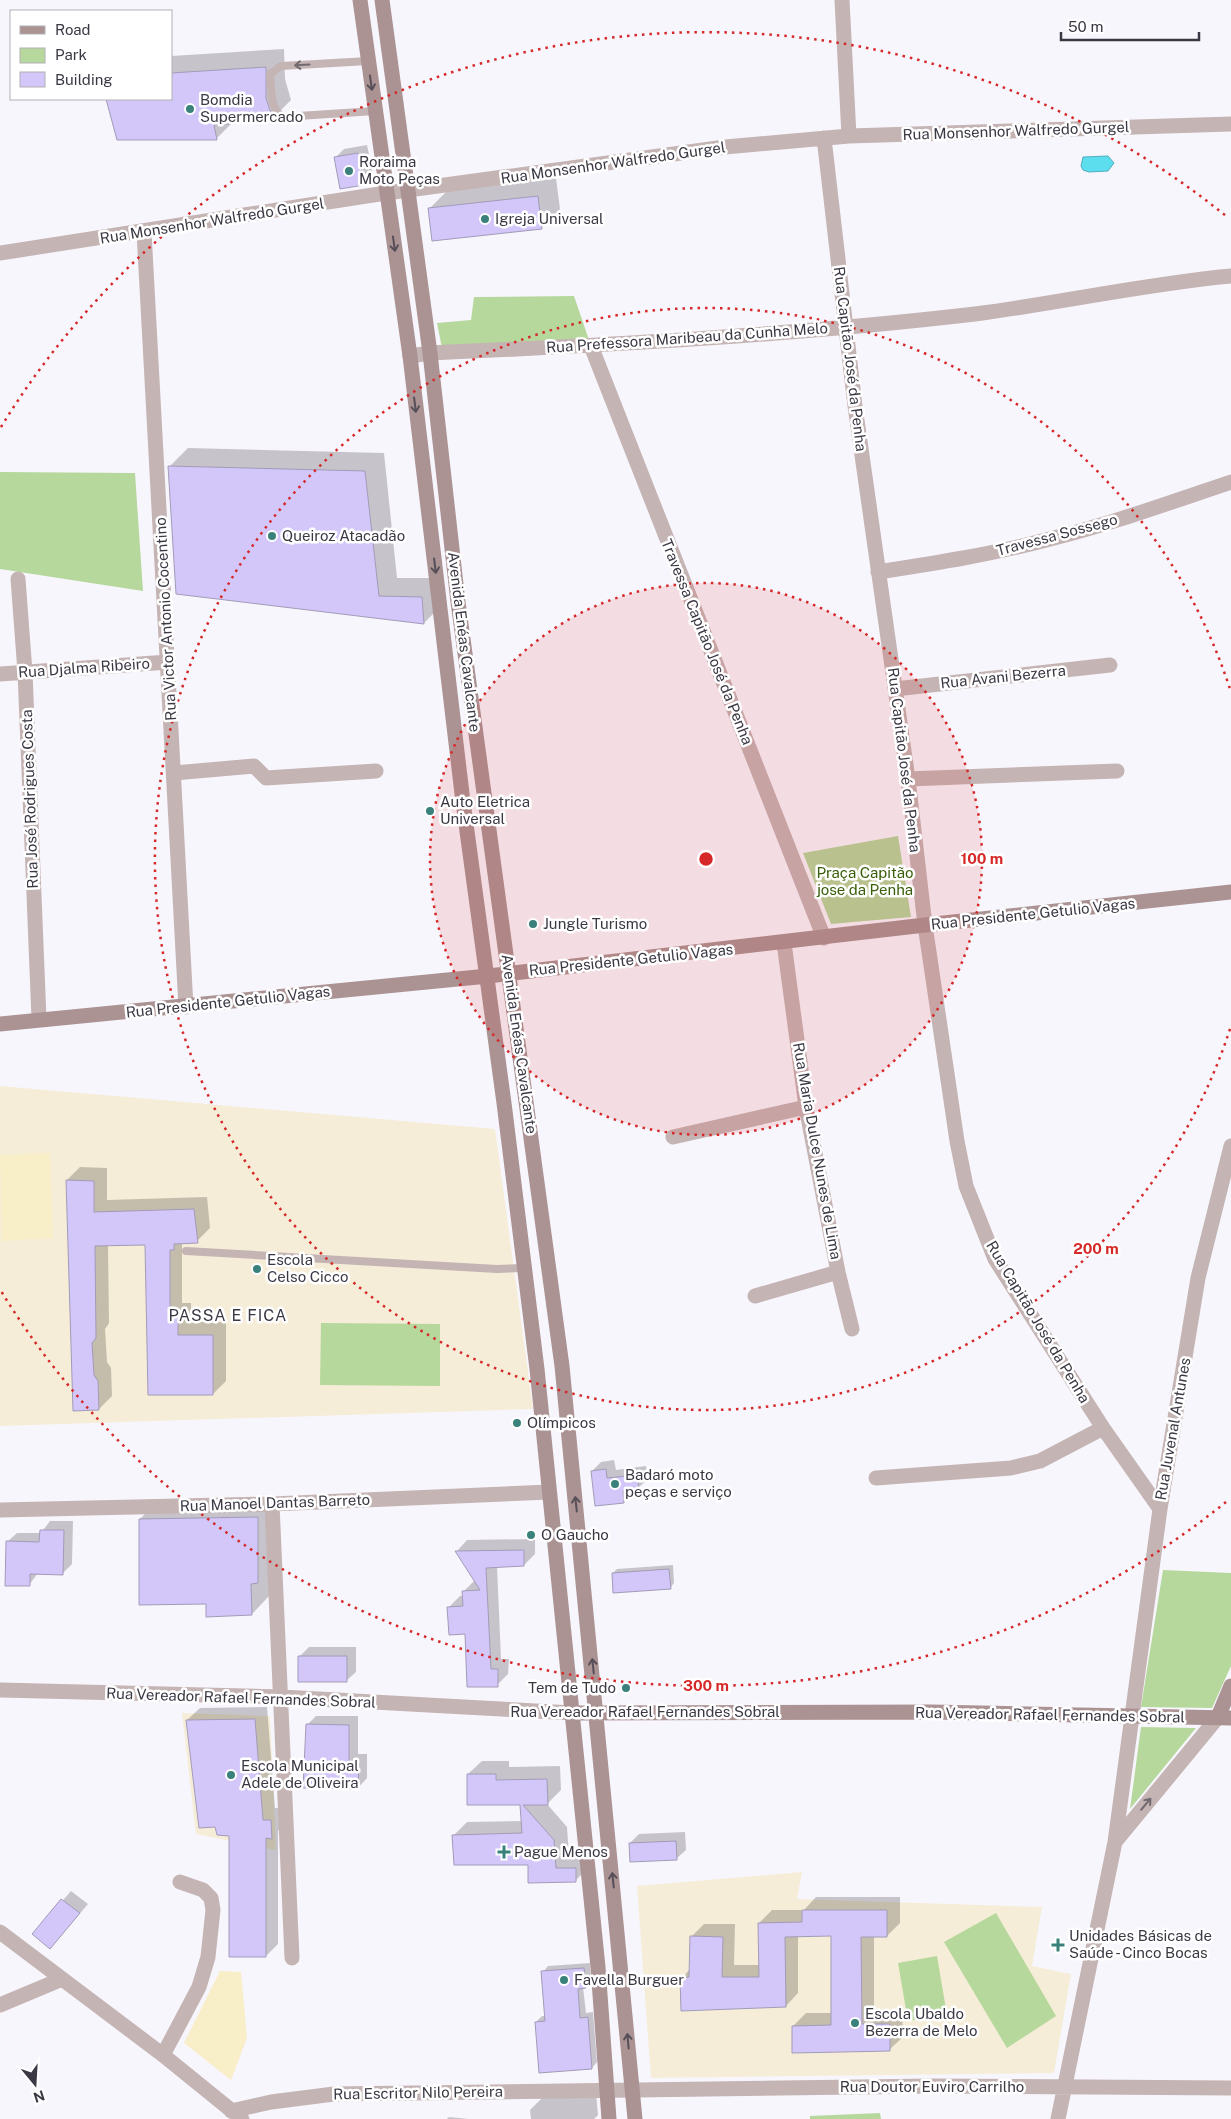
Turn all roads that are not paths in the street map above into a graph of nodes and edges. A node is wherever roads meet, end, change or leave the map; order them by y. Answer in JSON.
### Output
{"nodes":[{"id":1,"x":360,"y":0,"type":"edge"},
{"id":2,"x":382,"y":0,"type":"edge"},
{"id":3,"x":842,"y":0,"type":"edge"},
{"id":4,"x":368,"y":61,"type":"junction"},
{"id":5,"x":396,"y":105,"type":"junction"},
{"id":6,"x":375,"y":109,"type":"junction"},
{"id":7,"x":1231,"y":124,"type":"edge"},
{"id":8,"x":849,"y":136,"type":"junction"},
{"id":9,"x":824,"y":138,"type":"junction"},
{"id":10,"x":409,"y":190,"type":"junction"},
{"id":11,"x":386,"y":193,"type":"junction"},
{"id":12,"x":144,"y":232,"type":"junction"},
{"id":13,"x":0,"y":253,"type":"edge"},
{"id":14,"x":1231,"y":276,"type":"edge"},
{"id":15,"x":845,"y":326,"type":"junction"},
{"id":16,"x":591,"y":346,"type":"junction"},
{"id":17,"x":430,"y":353,"type":"junction"},
{"id":18,"x":410,"y":356,"type":"junction"},
{"id":19,"x":444,"y":477,"type":"junction"},
{"id":20,"x":424,"y":480,"type":"junction"},
{"id":21,"x":1231,"y":482,"type":"edge"},
{"id":22,"x":878,"y":572,"type":"junction"},
{"id":23,"x":18,"y":579,"type":"dead end"},
{"id":24,"x":168,"y":662,"type":"junction"},
{"id":25,"x":1110,"y":665,"type":"dead end"},
{"id":26,"x":25,"y":672,"type":"junction"},
{"id":27,"x":0,"y":674,"type":"edge"},
{"id":28,"x":895,"y":689,"type":"junction"},
{"id":29,"x":376,"y":771,"type":"dead end"},
{"id":30,"x":1117,"y":772,"type":"dead end"},
{"id":31,"x":174,"y":773,"type":"junction"},
{"id":32,"x":908,"y":780,"type":"junction"},
{"id":33,"x":484,"y":800,"type":"junction"},
{"id":34,"x":463,"y":802,"type":"junction"},
{"id":35,"x":1231,"y":892,"type":"edge"},
{"id":36,"x":925,"y":925,"type":"junction"},
{"id":37,"x":824,"y":938,"type":"junction"},
{"id":38,"x":784,"y":942,"type":"junction"},
{"id":39,"x":510,"y":973,"type":"junction"},
{"id":40,"x":488,"y":976,"type":"junction"},
{"id":41,"x":186,"y":1007,"type":"junction"},
{"id":42,"x":39,"y":1020,"type":"junction"},
{"id":43,"x":0,"y":1024,"type":"edge"},
{"id":44,"x":527,"y":1101,"type":"junction"},
{"id":45,"x":504,"y":1103,"type":"junction"},
{"id":46,"x":806,"y":1107,"type":"junction"},
{"id":47,"x":673,"y":1137,"type":"dead end"},
{"id":48,"x":1231,"y":1146,"type":"edge"},
{"id":49,"x":186,"y":1251,"type":"dead end"},
{"id":50,"x":524,"y":1268,"type":"junction"},
{"id":51,"x":838,"y":1272,"type":"junction"},
{"id":52,"x":755,"y":1296,"type":"dead end"},
{"id":53,"x":852,"y":1328,"type":"dead end"},
{"id":54,"x":562,"y":1366,"type":"junction"},
{"id":55,"x":537,"y":1369,"type":"junction"},
{"id":56,"x":1103,"y":1428,"type":"junction"},
{"id":57,"x":876,"y":1478,"type":"dead end"},
{"id":58,"x":549,"y":1492,"type":"junction"},
{"id":59,"x":272,"y":1504,"type":"junction"},
{"id":60,"x":1160,"y":1509,"type":"junction"},
{"id":61,"x":0,"y":1510,"type":"edge"},
{"id":62,"x":1231,"y":1686,"type":"edge"},
{"id":63,"x":0,"y":1690,"type":"edge"},
{"id":64,"x":282,"y":1697,"type":"junction"},
{"id":65,"x":573,"y":1713,"type":"junction"},
{"id":66,"x":598,"y":1713,"type":"junction"},
{"id":67,"x":1132,"y":1716,"type":"junction"},
{"id":68,"x":1224,"y":1717,"type":"edge"},
{"id":69,"x":1115,"y":1842,"type":"junction"},
{"id":70,"x":180,"y":1882,"type":"dead end"},
{"id":71,"x":0,"y":1932,"type":"edge"},
{"id":72,"x":292,"y":1958,"type":"dead end"},
{"id":73,"x":622,"y":1965,"type":"junction"},
{"id":74,"x":598,"y":1966,"type":"junction"},
{"id":75,"x":62,"y":1979,"type":"junction"},
{"id":76,"x":0,"y":2006,"type":"edge"},
{"id":77,"x":162,"y":2055,"type":"junction"},
{"id":78,"x":1064,"y":2087,"type":"junction"},
{"id":79,"x":1231,"y":2088,"type":"edge"},
{"id":80,"x":607,"y":2090,"type":"junction"},
{"id":81,"x":632,"y":2090,"type":"junction"},
{"id":82,"x":237,"y":2115,"type":"edge"},
{"id":83,"x":609,"y":2119,"type":"edge"},
{"id":84,"x":635,"y":2119,"type":"edge"},
{"id":85,"x":1058,"y":2119,"type":"edge"}],
"edges":[{"from":1,"to":4,"type":"main road","name":"Avenida Enéas Cavalcante"},
{"from":2,"to":5,"type":"main road","name":"Avenida Enéas Cavalcante"},
{"from":3,"to":8,"type":"street"},
{"from":4,"to":6,"type":"main road","name":"Avenida Enéas Cavalcante","one_way":true},
{"from":4,"to":6,"type":"lane","one_way":true},
{"from":5,"to":6,"type":"main road"},
{"from":5,"to":10,"type":"main road","name":"Avenida Enéas Cavalcante"},
{"from":6,"to":11,"type":"main road","name":"Avenida Enéas Cavalcante"},
{"from":7,"to":8,"type":"street","name":"Rua Monsenhor Walfredo Gurgel"},
{"from":8,"to":9,"type":"street","name":"Rua Monsenhor Walfredo Gurgel"},
{"from":9,"to":10,"type":"street","name":"Rua Monsenhor Walfredo Gurgel"},
{"from":9,"to":15,"type":"street","name":"Rua Capitão José da Penha"},
{"from":10,"to":11,"type":"street","name":"Rua Monsenhor Walfredo Gurgel"},
{"from":10,"to":17,"type":"main road","name":"Avenida Enéas Cavalcante"},
{"from":11,"to":12,"type":"street","name":"Rua Monsenhor Walfredo Gurgel"},
{"from":11,"to":18,"type":"main road","name":"Avenida Enéas Cavalcante","one_way":true},
{"from":12,"to":13,"type":"street","name":"Rua Monsenhor Walfredo Gurgel"},
{"from":12,"to":24,"type":"street","name":"Rua Victor Antonio Cocentino"},
{"from":14,"to":15,"type":"street","name":"Rua Prefessora Maribeau da Cunha Melo"},
{"from":15,"to":16,"type":"street","name":"Rua Prefessora Maribeau da Cunha Melo"},
{"from":15,"to":22,"type":"street","name":"Rua Capitão José da Penha"},
{"from":16,"to":17,"type":"street","name":"Rua Prefessora Maribeau da Cunha Melo"},
{"from":16,"to":37,"type":"street","name":"Travessa Capitão José da Penha"},
{"from":17,"to":18,"type":"street","name":"Rua Prefessora Maribeau da Cunha Melo"},
{"from":17,"to":19,"type":"main road","name":"Avenida Enéas Cavalcante"},
{"from":18,"to":20,"type":"main road","name":"Avenida Enéas Cavalcante","one_way":true},
{"from":19,"to":20,"type":"main road"},
{"from":19,"to":33,"type":"main road","name":"Avenida Enéas Cavalcante"},
{"from":20,"to":34,"type":"main road","name":"Avenida Enéas Cavalcante","one_way":true},
{"from":21,"to":22,"type":"street","name":"Travessa Sossego"},
{"from":22,"to":28,"type":"street","name":"Rua Capitão José da Penha"},
{"from":23,"to":26,"type":"street","name":"Rua José Rodrigues Costa"},
{"from":24,"to":26,"type":"street","name":"Rua Djalma Ribeiro"},
{"from":24,"to":31,"type":"street","name":"Rua Victor Antonio Cocentino"},
{"from":25,"to":28,"type":"street","name":"Rua Avani Bezerra"},
{"from":26,"to":27,"type":"street","name":"Rua Djalma Ribeiro"},
{"from":26,"to":42,"type":"street","name":"Rua José Rodrigues Costa"},
{"from":28,"to":32,"type":"street","name":"Rua Capitão José da Penha"},
{"from":29,"to":31,"type":"street"},
{"from":30,"to":32,"type":"street"},
{"from":31,"to":41,"type":"street","name":"Rua Victor Antonio Cocentino"},
{"from":32,"to":36,"type":"street","name":"Rua Capitão José da Penha"},
{"from":33,"to":34,"type":"main road"},
{"from":33,"to":39,"type":"main road","name":"Avenida Enéas Cavalcante"},
{"from":34,"to":40,"type":"main road","name":"Avenida Enéas Cavalcante"},
{"from":35,"to":36,"type":"main road","name":"Rua Presidente Getulio Vagas"},
{"from":36,"to":37,"type":"main road","name":"Rua Presidente Getulio Vagas"},
{"from":36,"to":56,"type":"street","name":"Rua Capitão José da Penha"},
{"from":37,"to":38,"type":"main road","name":"Rua Presidente Getulio Vagas"},
{"from":38,"to":39,"type":"main road","name":"Rua Presidente Getulio Vagas"},
{"from":38,"to":46,"type":"street","name":"Rua Maria Dulce Nunes de Lima"},
{"from":39,"to":40,"type":"main road","name":"Rua Presidente Getulio Vagas"},
{"from":39,"to":44,"type":"main road","name":"Avenida Enéas Cavalcante"},
{"from":40,"to":41,"type":"main road","name":"Rua Presidente Getulio Vagas"},
{"from":40,"to":45,"type":"main road","name":"Avenida Enéas Cavalcante"},
{"from":41,"to":42,"type":"main road","name":"Rua Presidente Getulio Vagas"},
{"from":42,"to":43,"type":"main road","name":"Rua Presidente Getulio Vagas"},
{"from":44,"to":45,"type":"main road"},
{"from":44,"to":54,"type":"main road","name":"Avenida Enéas Cavalcante"},
{"from":45,"to":50,"type":"main road","name":"Avenida Enéas Cavalcante"},
{"from":46,"to":47,"type":"street"},
{"from":46,"to":51,"type":"street","name":"Rua Maria Dulce Nunes de Lima"},
{"from":48,"to":60,"type":"street","name":"Rua Juvenal Antunes"},
{"from":49,"to":50,"type":"lane"},
{"from":50,"to":55,"type":"main road","name":"Avenida Enéas Cavalcante"},
{"from":51,"to":52,"type":"street"},
{"from":51,"to":53,"type":"street","name":"Rua Maria Dulce Nunes de Lima"},
{"from":54,"to":55,"type":"main road"},
{"from":66,"to":54,"type":"main road","name":"Avenida Enéas Cavalcante","one_way":true},
{"from":55,"to":58,"type":"main road","name":"Avenida Enéas Cavalcante"},
{"from":56,"to":57,"type":"street"},
{"from":56,"to":60,"type":"street","name":"Rua Capitão José da Penha"},
{"from":58,"to":59,"type":"street","name":"Rua Manoel Dantas Barreto"},
{"from":58,"to":65,"type":"main road","name":"Avenida Enéas Cavalcante"},
{"from":59,"to":61,"type":"street","name":"Rua Manoel Dantas Barreto"},
{"from":59,"to":64,"type":"street"},
{"from":60,"to":67,"type":"street","name":"Rua Juvenal Antunes"},
{"from":62,"to":68,"type":"main road"},
{"from":63,"to":64,"type":"street","name":"Rua Vereador Rafael Fernandes Sobral"},
{"from":64,"to":65,"type":"street","name":"Rua Vereador Rafael Fernandes Sobral"},
{"from":64,"to":72,"type":"street"},
{"from":65,"to":66,"type":"main road","name":"Rua Vereador Rafael Fernandes Sobral"},
{"from":65,"to":74,"type":"main road","name":"Avenida Enéas Cavalcante"},
{"from":66,"to":67,"type":"main road","name":"Rua Vereador Rafael Fernandes Sobral"},
{"from":73,"to":66,"type":"main road","name":"Avenida Enéas Cavalcante","one_way":true},
{"from":67,"to":68,"type":"main road","name":"Rua Vereador Rafael Fernandes Sobral"},
{"from":67,"to":69,"type":"street","name":"Rua Juvenal Antunes"},
{"from":69,"to":68,"type":"street","one_way":true},
{"from":69,"to":78,"type":"street","name":"Rua Juvenal Antunes"},
{"from":70,"to":77,"type":"street"},
{"from":71,"to":75,"type":"street"},
{"from":73,"to":74,"type":"main road"},
{"from":81,"to":73,"type":"main road","name":"Avenida Enéas Cavalcante","one_way":true},
{"from":74,"to":80,"type":"main road","name":"Avenida Enéas Cavalcante"},
{"from":75,"to":76,"type":"street"},
{"from":75,"to":77,"type":"street"},
{"from":77,"to":82,"type":"street"},
{"from":78,"to":79,"type":"street","name":"Rua Doutor Euviro Carrilho"},
{"from":78,"to":81,"type":"street","name":"Rua Doutor Euviro Carrilho"},
{"from":78,"to":85,"type":"street","name":"Rua Juvenal Antunes"},
{"from":80,"to":81,"type":"street","name":"Rua Doutor Euviro Carrilho"},
{"from":80,"to":82,"type":"street","name":"Rua Escritor Nilo Pereira"},
{"from":80,"to":83,"type":"main road","name":"Avenida Enéas Cavalcante"},
{"from":81,"to":84,"type":"main road","name":"Avenida Enéas Cavalcante"}]}
